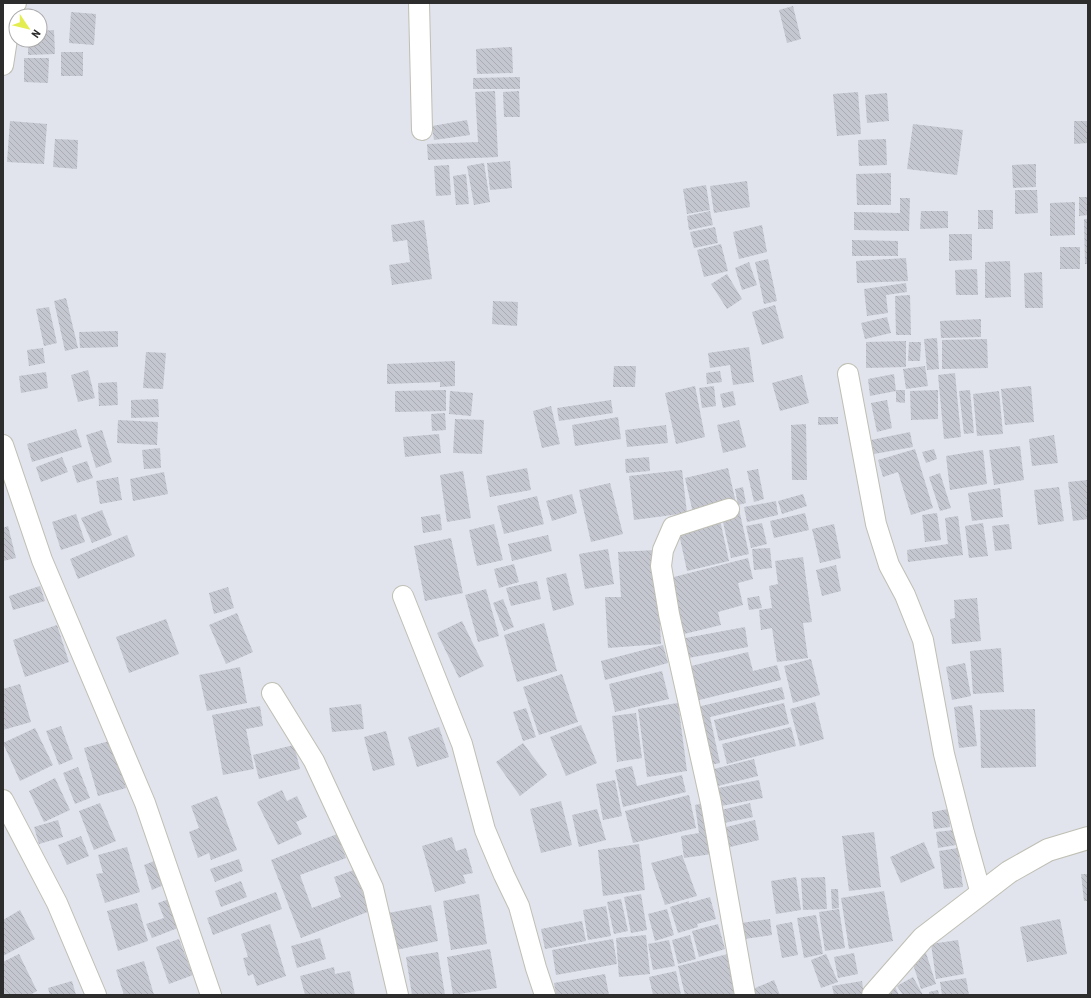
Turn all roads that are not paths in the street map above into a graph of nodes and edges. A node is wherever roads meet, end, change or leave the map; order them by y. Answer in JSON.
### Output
{"nodes":[{"id":1,"x":16,"y":3,"type":"edge"},
{"id":2,"x":419,"y":3,"type":"edge"},
{"id":3,"x":3,"y":65,"type":"edge"},
{"id":4,"x":422,"y":130,"type":"dead end"},
{"id":5,"x":848,"y":374,"type":"dead end"},
{"id":6,"x":3,"y":445,"type":"edge"},
{"id":7,"x":729,"y":509,"type":"dead end"},
{"id":8,"x":403,"y":596,"type":"dead end"},
{"id":9,"x":272,"y":693,"type":"dead end"},
{"id":10,"x":3,"y":800,"type":"edge"},
{"id":11,"x":1088,"y":838,"type":"edge"},
{"id":12,"x":981,"y":894,"type":"junction"},
{"id":13,"x":96,"y":995,"type":"edge"},
{"id":14,"x":211,"y":995,"type":"edge"},
{"id":15,"x":398,"y":995,"type":"edge"},
{"id":16,"x":545,"y":995,"type":"edge"},
{"id":17,"x":745,"y":995,"type":"edge"},
{"id":18,"x":873,"y":995,"type":"edge"}],
"edges":[{"from":1,"to":3,"type":"street"},
{"from":2,"to":4,"type":"street"},
{"from":5,"to":12,"type":"street"},
{"from":6,"to":14,"type":"street"},
{"from":7,"to":17,"type":"street"},
{"from":8,"to":16,"type":"street"},
{"from":9,"to":15,"type":"street"},
{"from":10,"to":13,"type":"street"},
{"from":11,"to":12,"type":"street"},
{"from":12,"to":18,"type":"street"}]}
